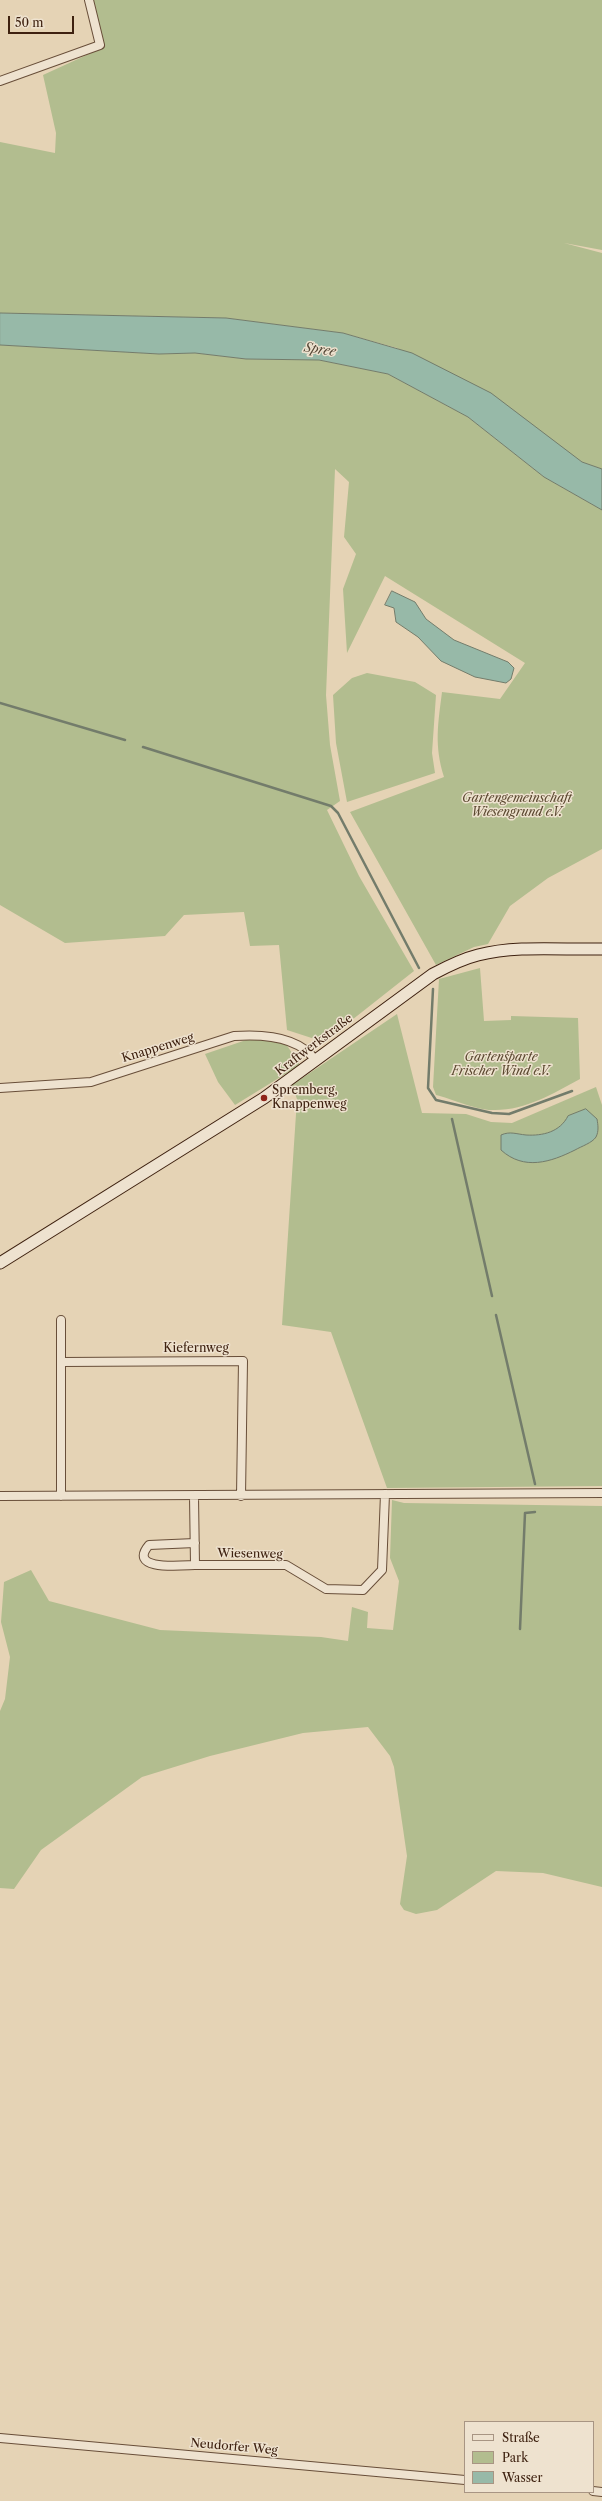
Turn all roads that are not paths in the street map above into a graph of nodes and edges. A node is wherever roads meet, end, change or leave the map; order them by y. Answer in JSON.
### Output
{"nodes":[{"id":1,"x":89,"y":0,"type":"edge"},
{"id":2,"x":0,"y":81,"type":"edge"},
{"id":3,"x":602,"y":949,"type":"edge"},
{"id":4,"x":316,"y":1061,"type":"junction"},
{"id":5,"x":0,"y":1088,"type":"edge"},
{"id":6,"x":0,"y":1263,"type":"edge"},
{"id":7,"x":61,"y":1320,"type":"dead end"},
{"id":8,"x":61,"y":1362,"type":"junction"},
{"id":9,"x":602,"y":1493,"type":"edge"},
{"id":10,"x":385,"y":1494,"type":"junction"},
{"id":11,"x":0,"y":1496,"type":"edge"},
{"id":12,"x":60,"y":1496,"type":"junction"},
{"id":13,"x":194,"y":1496,"type":"junction"},
{"id":14,"x":241,"y":1496,"type":"junction"},
{"id":15,"x":195,"y":1543,"type":"junction"},
{"id":16,"x":195,"y":1565,"type":"junction"},
{"id":17,"x":0,"y":2438,"type":"edge"},
{"id":18,"x":464,"y":2480,"type":"edge"}],
"edges":[{"from":1,"to":2,"type":"street"},
{"from":3,"to":4,"type":"main road","name":"Kraftwerkstraße"},
{"from":4,"to":5,"type":"street","name":"Knappenweg"},
{"from":4,"to":6,"type":"main road","name":"Kraftwerkstraße"},
{"from":7,"to":8,"type":"street"},
{"from":8,"to":12,"type":"street"},
{"from":8,"to":14,"type":"street","name":"Kiefernweg"},
{"from":9,"to":10,"type":"street"},
{"from":10,"to":14,"type":"street"},
{"from":10,"to":16,"type":"street","name":"Wiesenweg"},
{"from":11,"to":12,"type":"street"},
{"from":12,"to":13,"type":"street"},
{"from":13,"to":14,"type":"street"},
{"from":13,"to":15,"type":"street"},
{"from":15,"to":16,"type":"street"},
{"from":15,"to":16,"type":"street","name":"Wiesenweg"},
{"from":17,"to":18,"type":"street","name":"Neudorfer Weg"}]}
